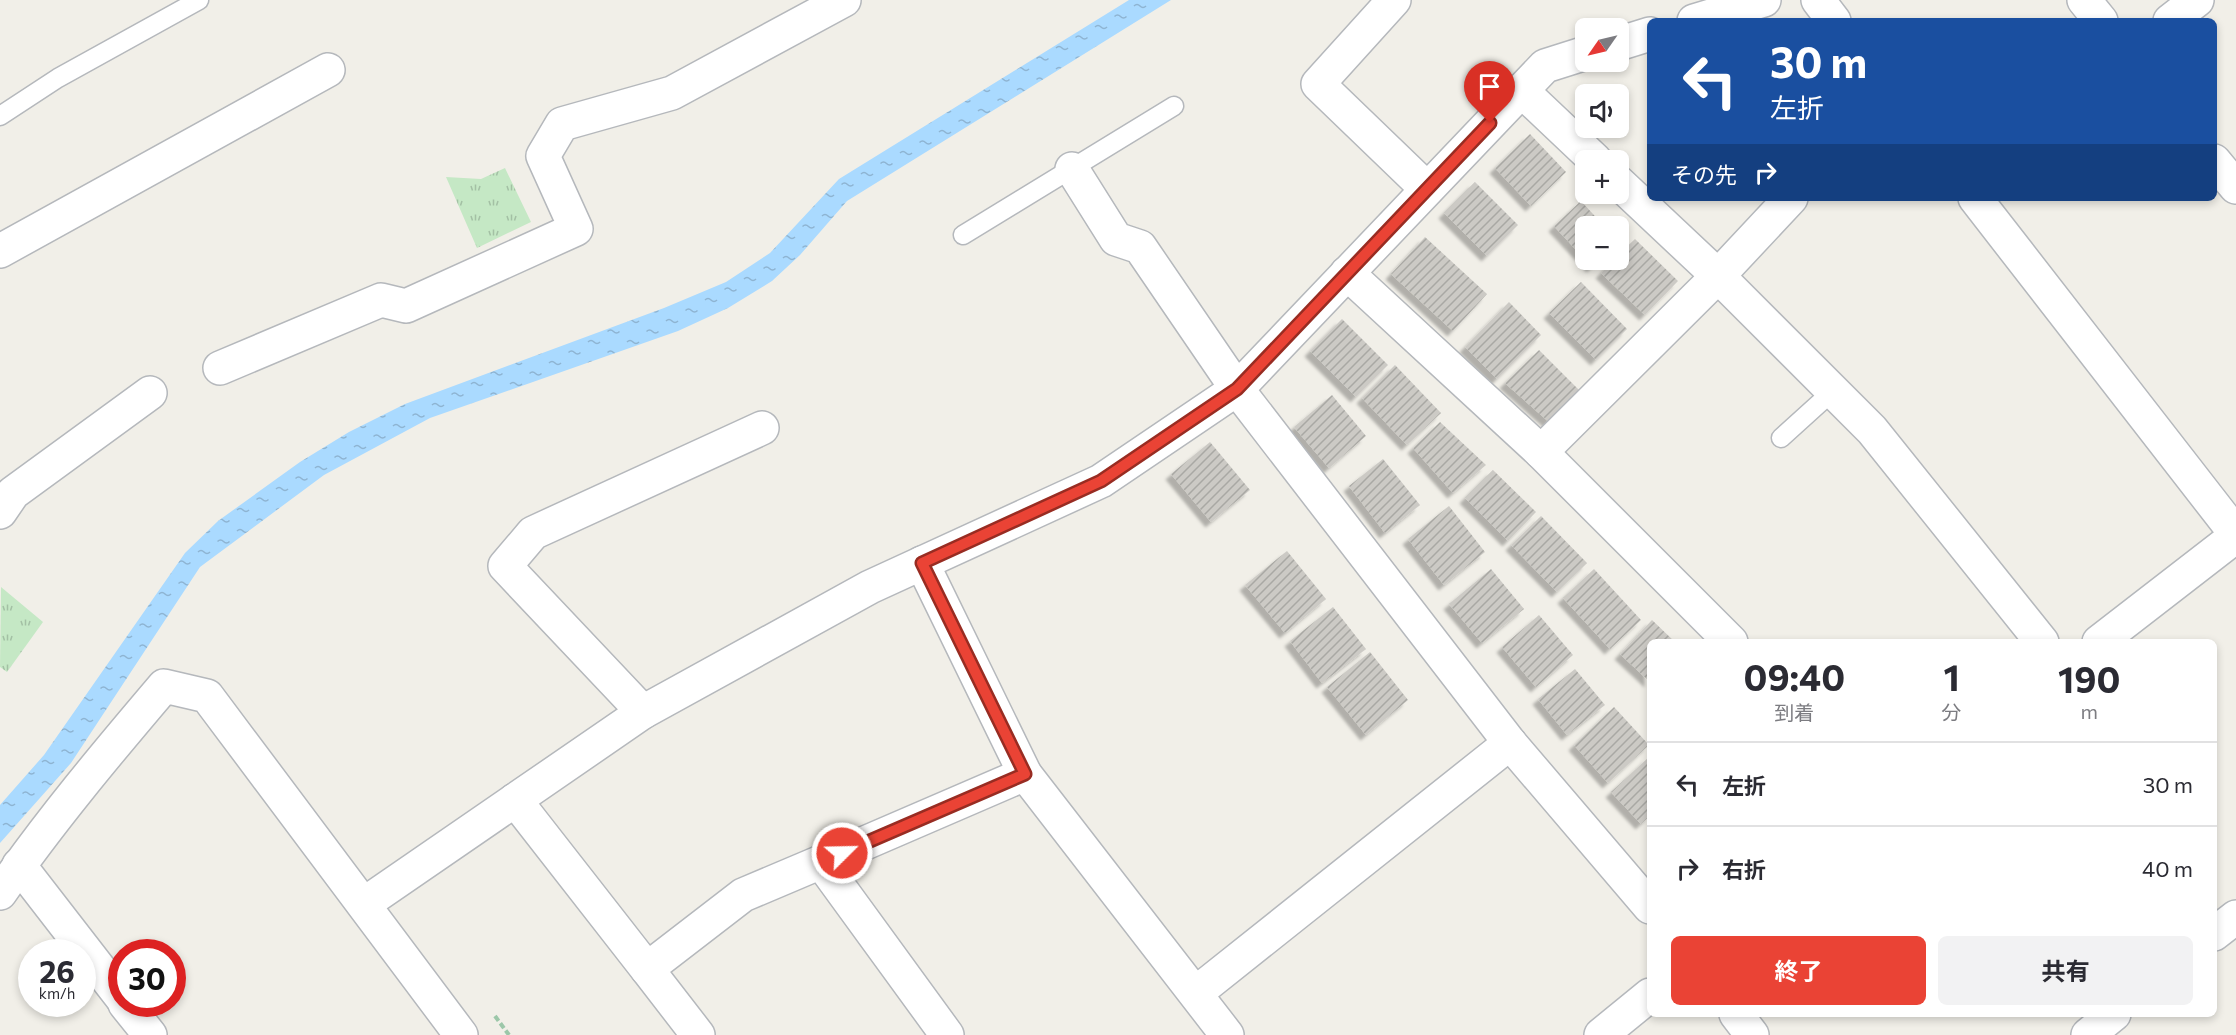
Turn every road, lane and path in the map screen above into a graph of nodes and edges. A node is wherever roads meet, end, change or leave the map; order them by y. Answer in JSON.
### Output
{"nodes":[{"id":1,"x":199,"y":0,"type":"edge"},
{"id":2,"x":844,"y":0,"type":"edge"},
{"id":3,"x":1394,"y":0,"type":"edge"},
{"id":4,"x":1764,"y":0,"type":"edge"},
{"id":5,"x":1818,"y":0,"type":"edge"},
{"id":6,"x":2084,"y":0,"type":"edge"},
{"id":7,"x":2197,"y":0,"type":"edge"},
{"id":8,"x":1704,"y":18,"type":"edge"},
{"id":9,"x":1832,"y":18,"type":"edge"},
{"id":10,"x":2099,"y":18,"type":"edge"},
{"id":11,"x":2174,"y":18,"type":"edge"},
{"id":12,"x":1647,"y":35,"type":"edge"},
{"id":13,"x":1629,"y":41,"type":"edge"},
{"id":14,"x":1575,"y":56,"type":"edge"},
{"id":15,"x":328,"y":70,"type":"dead end"},
{"id":16,"x":1521,"y":90,"type":"junction"},
{"id":17,"x":1174,"y":106,"type":"dead end"},
{"id":18,"x":0,"y":116,"type":"edge"},
{"id":19,"x":1584,"y":150,"type":"edge"},
{"id":20,"x":2217,"y":165,"type":"edge"},
{"id":21,"x":1072,"y":169,"type":"junction"},
{"id":22,"x":2236,"y":187,"type":"edge"},
{"id":23,"x":1427,"y":189,"type":"junction"},
{"id":24,"x":1629,"y":192,"type":"edge"},
{"id":25,"x":1788,"y":201,"type":"edge"},
{"id":26,"x":1977,"y":201,"type":"edge"},
{"id":27,"x":963,"y":235,"type":"dead end"},
{"id":28,"x":0,"y":250,"type":"edge"},
{"id":29,"x":1347,"y":273,"type":"junction"},
{"id":30,"x":1718,"y":276,"type":"junction"},
{"id":31,"x":220,"y":368,"type":"dead end"},
{"id":32,"x":1237,"y":389,"type":"junction"},
{"id":33,"x":1834,"y":390,"type":"junction"},
{"id":34,"x":150,"y":393,"type":"dead end"},
{"id":35,"x":762,"y":428,"type":"dead end"},
{"id":36,"x":1781,"y":438,"type":"dead end"},
{"id":37,"x":1541,"y":452,"type":"junction"},
{"id":38,"x":0,"y":512,"type":"edge"},
{"id":39,"x":2236,"y":535,"type":"edge"},
{"id":40,"x":922,"y":563,"type":"junction"},
{"id":41,"x":1728,"y":639,"type":"edge"},
{"id":42,"x":2040,"y":639,"type":"edge"},
{"id":43,"x":2103,"y":639,"type":"edge"},
{"id":44,"x":643,"y":712,"type":"junction"},
{"id":45,"x":1510,"y":743,"type":"junction"},
{"id":46,"x":1025,"y":774,"type":"junction"},
{"id":47,"x":515,"y":800,"type":"junction"},
{"id":48,"x":821,"y":862,"type":"junction"},
{"id":49,"x":19,"y":865,"type":"junction"},
{"id":50,"x":0,"y":893,"type":"edge"},
{"id":51,"x":1647,"y":903,"type":"edge"},
{"id":52,"x":364,"y":904,"type":"junction"},
{"id":53,"x":2236,"y":917,"type":"edge"},
{"id":54,"x":2217,"y":932,"type":"edge"},
{"id":55,"x":647,"y":969,"type":"junction"},
{"id":56,"x":108,"y":980,"type":"edge"},
{"id":57,"x":1196,"y":993,"type":"junction"},
{"id":58,"x":1647,"y":997,"type":"edge"},
{"id":59,"x":135,"y":1017,"type":"edge"},
{"id":60,"x":1738,"y":1017,"type":"edge"},
{"id":61,"x":2110,"y":1017,"type":"edge"},
{"id":62,"x":150,"y":1035,"type":"edge"},
{"id":63,"x":461,"y":1035,"type":"edge"},
{"id":64,"x":698,"y":1035,"type":"edge"},
{"id":65,"x":946,"y":1035,"type":"edge"},
{"id":66,"x":1227,"y":1035,"type":"edge"},
{"id":67,"x":1600,"y":1035,"type":"edge"},
{"id":68,"x":1752,"y":1035,"type":"edge"},
{"id":69,"x":2088,"y":1035,"type":"edge"}],
"edges":[{"from":1,"to":18,"type":"lane"},
{"from":2,"to":31,"type":"street"},
{"from":3,"to":23,"type":"street"},
{"from":4,"to":8,"type":"street"},
{"from":5,"to":9,"type":"street"},
{"from":6,"to":10,"type":"street"},
{"from":7,"to":11,"type":"street"},
{"from":12,"to":13,"type":"street"},
{"from":14,"to":16,"type":"street"},
{"from":15,"to":28,"type":"street"},
{"from":16,"to":19,"type":"street"},
{"from":16,"to":23,"type":"street"},
{"from":17,"to":21,"type":"lane"},
{"from":20,"to":22,"type":"street"},
{"from":21,"to":27,"type":"lane"},
{"from":21,"to":32,"type":"street"},
{"from":23,"to":29,"type":"street"},
{"from":24,"to":30,"type":"street"},
{"from":25,"to":30,"type":"street"},
{"from":26,"to":39,"type":"street"},
{"from":29,"to":32,"type":"street"},
{"from":29,"to":37,"type":"street"},
{"from":30,"to":33,"type":"street"},
{"from":30,"to":37,"type":"street"},
{"from":32,"to":40,"type":"street"},
{"from":32,"to":45,"type":"street"},
{"from":33,"to":36,"type":"lane"},
{"from":33,"to":42,"type":"street"},
{"from":34,"to":38,"type":"street"},
{"from":35,"to":44,"type":"street"},
{"from":37,"to":41,"type":"street"},
{"from":39,"to":43,"type":"street"},
{"from":40,"to":44,"type":"street"},
{"from":40,"to":46,"type":"street"},
{"from":44,"to":47,"type":"street"},
{"from":45,"to":51,"type":"street"},
{"from":45,"to":57,"type":"street"},
{"from":46,"to":48,"type":"street"},
{"from":46,"to":57,"type":"street"},
{"from":47,"to":52,"type":"street"},
{"from":47,"to":55,"type":"street"},
{"from":48,"to":55,"type":"street"},
{"from":48,"to":65,"type":"street"},
{"from":49,"to":50,"type":"street"},
{"from":49,"to":52,"type":"street"},
{"from":49,"to":56,"type":"street"},
{"from":52,"to":63,"type":"street"},
{"from":53,"to":54,"type":"street"},
{"from":55,"to":64,"type":"street"},
{"from":57,"to":66,"type":"street"},
{"from":58,"to":67,"type":"street"},
{"from":59,"to":62,"type":"street"},
{"from":60,"to":68,"type":"street"},
{"from":61,"to":69,"type":"street"}]}
